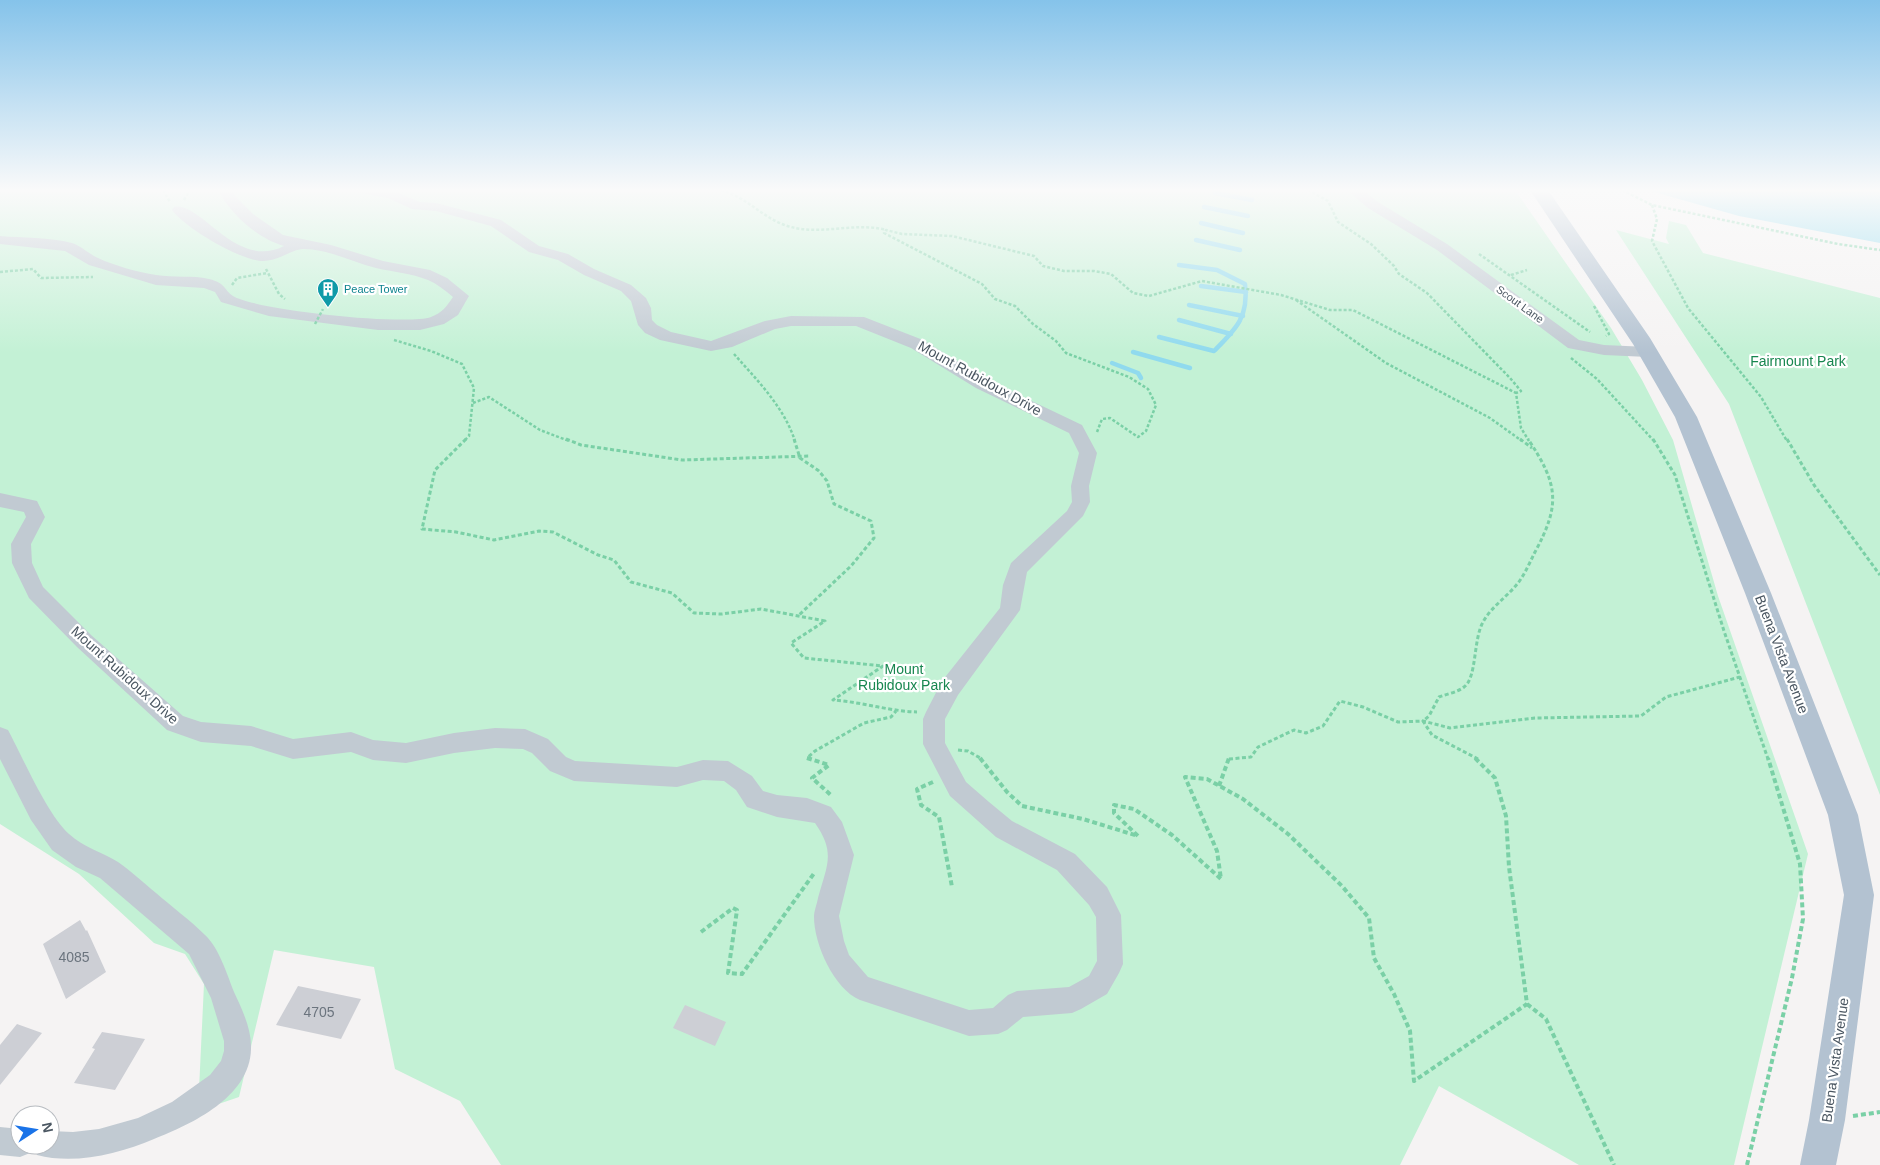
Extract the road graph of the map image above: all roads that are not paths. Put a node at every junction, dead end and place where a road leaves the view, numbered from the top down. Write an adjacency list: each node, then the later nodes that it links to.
1 (43, 244): 6 (street)
2 (230, 244): 6 (street)
3 (526, 244): 8 (street, Mount Rubidoux Drive)
4 (1438, 244): 7 (street, Scout Lane)
5 (1576, 244): 7 (main road, Buena Vista Avenue)
6 (297, 245)
7 (1648, 352): 11 (main road, Buena Vista Avenue)
8 (0, 500)
9 (0, 738): 10 (street)
10 (60, 1146)
11 (1818, 1165)

